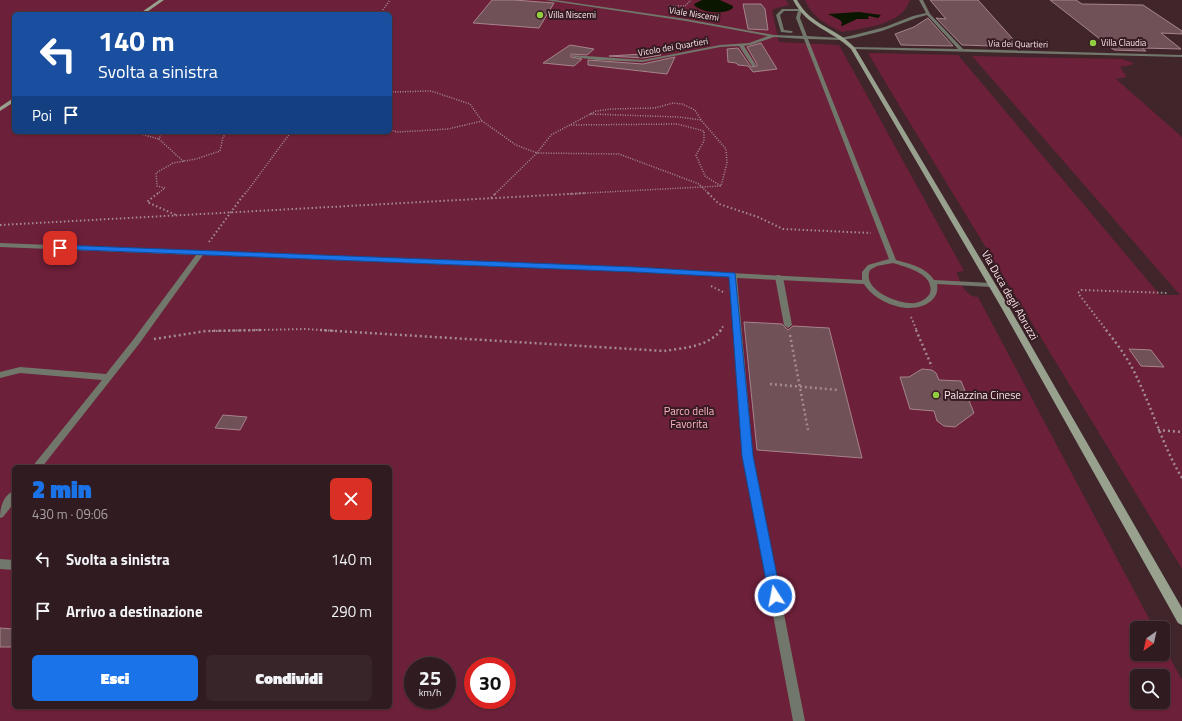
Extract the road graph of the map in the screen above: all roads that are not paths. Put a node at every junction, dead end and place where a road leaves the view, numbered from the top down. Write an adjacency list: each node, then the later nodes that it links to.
1 (162, 0): 6 (street)
2 (547, 0): 11 (street, Viale Niscemi)
3 (921, 0): 7 (street)
4 (795, 1): 5 (street, Via Duca degli Abruzzi)
5 (800, 10): 8 (street); 9 (street, Via Duca degli Abruzzi); 10 (street)
6 (144, 12)
7 (928, 14): 12 (street); 15 (street)
8 (782, 32): 10 (street); 11 (street)
9 (832, 33): 10 (street); 12 (street, Via Duca degli Abruzzi)
10 (805, 35): 11 (street); 12 (street); 23 (street)
11 (774, 36): 13 (street, Vicolo dei Quartieri)
12 (841, 39): 14 (street, Via Duca degli Abruzzi)
13 (741, 45): 16 (street, Vicolo dei Quartieri); 18 (street)
14 (853, 48): 15 (street, Via dei Quartieri); 28 (street, Via Duca degli Abruzzi)
15 (962, 51): 17 (street, Via dei Quartieri)
16 (574, 56)
17 (1182, 56)
18 (754, 65)
19 (12, 101): 20 (street)
20 (0, 109)
21 (0, 245): 22 (street)
22 (201, 254): 24 (street); 31 (street)
23 (893, 261): 26 (street); 27 (street)
24 (733, 275): 25 (street); 38 (street)
25 (779, 277): 26 (street); 29 (street)
26 (865, 282): 27 (street)
27 (933, 282): 28 (street)
28 (991, 285): 37 (street, Via Duca degli Abruzzi)
29 (788, 325)
30 (0, 375): 31 (street)
31 (108, 376): 32 (street)
32 (38, 465)
33 (12, 498): 34 (street)
34 (0, 514)
35 (0, 564): 36 (street)
36 (12, 565)
37 (1182, 619)
38 (799, 721)

